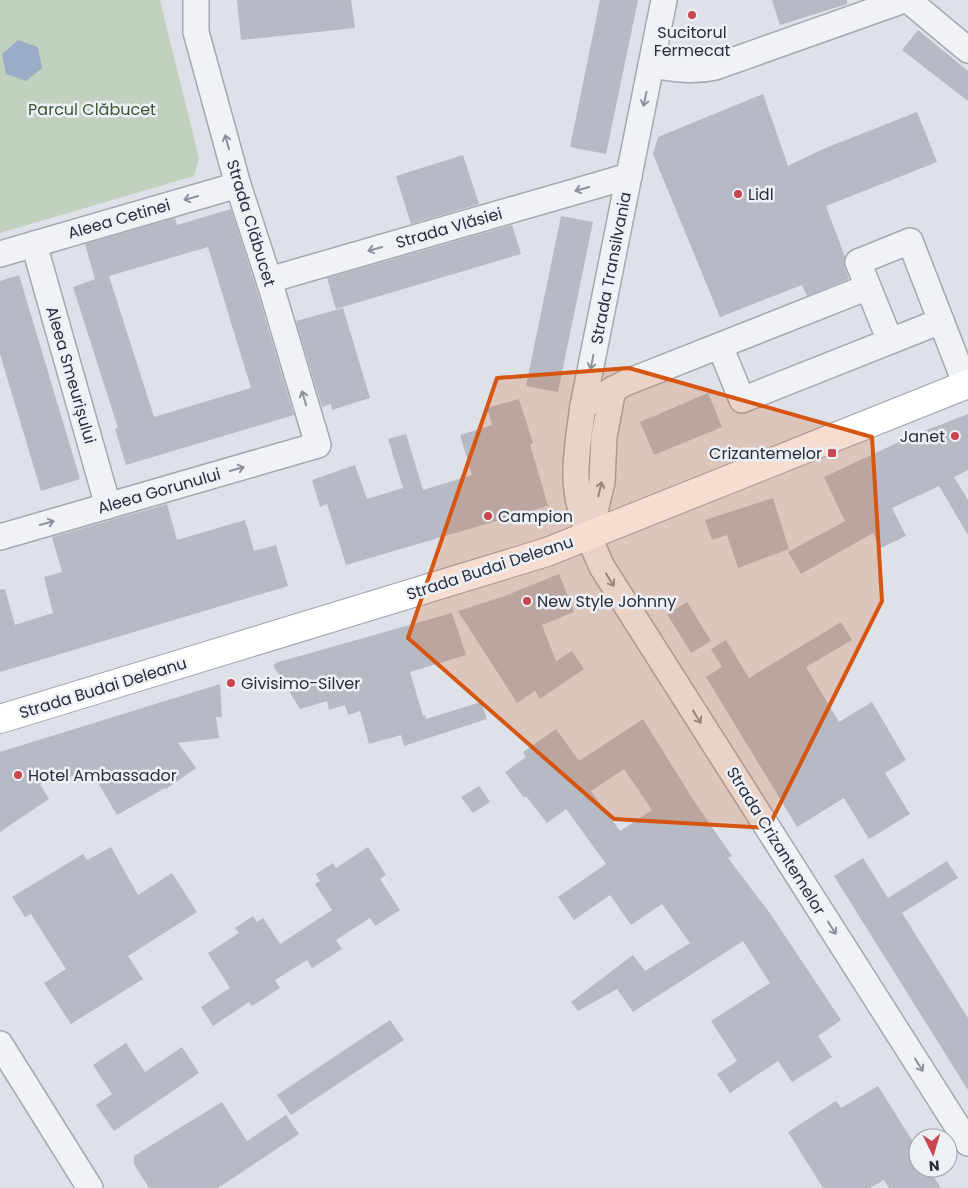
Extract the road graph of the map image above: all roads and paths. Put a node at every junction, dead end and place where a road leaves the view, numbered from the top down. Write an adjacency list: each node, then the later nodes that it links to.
1 (196, 0): 8 (street, Strada Clăbucet, one-way to 1)
2 (664, 0): 6 (street, Strada Transilvania)
3 (904, 0): 6 (street)
4 (908, 0): 5 (street)
5 (968, 50)
6 (652, 65): 7 (street, Strada Transilvania, one-way to 7)
7 (629, 176): 11 (street, Strada Vlăsiei, one-way to 11); 18 (street, Strada Transilvania, one-way to 18)
8 (238, 185): 9 (street, Aleea Cetinei, one-way to 9); 11 (street, Strada Clăbucet)
9 (34, 244): 10 (street, Aleea Cetinei); 20 (street, Aleea Smeurișului)
10 (0, 254)
11 (269, 280): 19 (street, Strada Clăbucet, one-way to 11)
12 (868, 287): 13 (street); 14 (street); 15 (street)
13 (941, 321): 14 (street); 16 (street)
14 (890, 342): 15 (street)
15 (720, 346): 17 (street)
16 (967, 385): 22 (main road, Strada Budai Deleanu)
17 (614, 389): 18 (street); 22 (street, one-way to 17)
18 (583, 406): 22 (street, Strada Transilvania)
19 (318, 445): 20 (street, Aleea Gorunului, one-way to 19)
20 (108, 506): 21 (street, Aleea Gorunului, one-way to 20)
21 (0, 536)
22 (588, 536): 23 (main road, Strada Budai Deleanu); 25 (street, Strada Crizantemelor, one-way to 25)
23 (0, 719)
24 (0, 1044): 26 (street)
25 (966, 1137)
26 (90, 1188)

